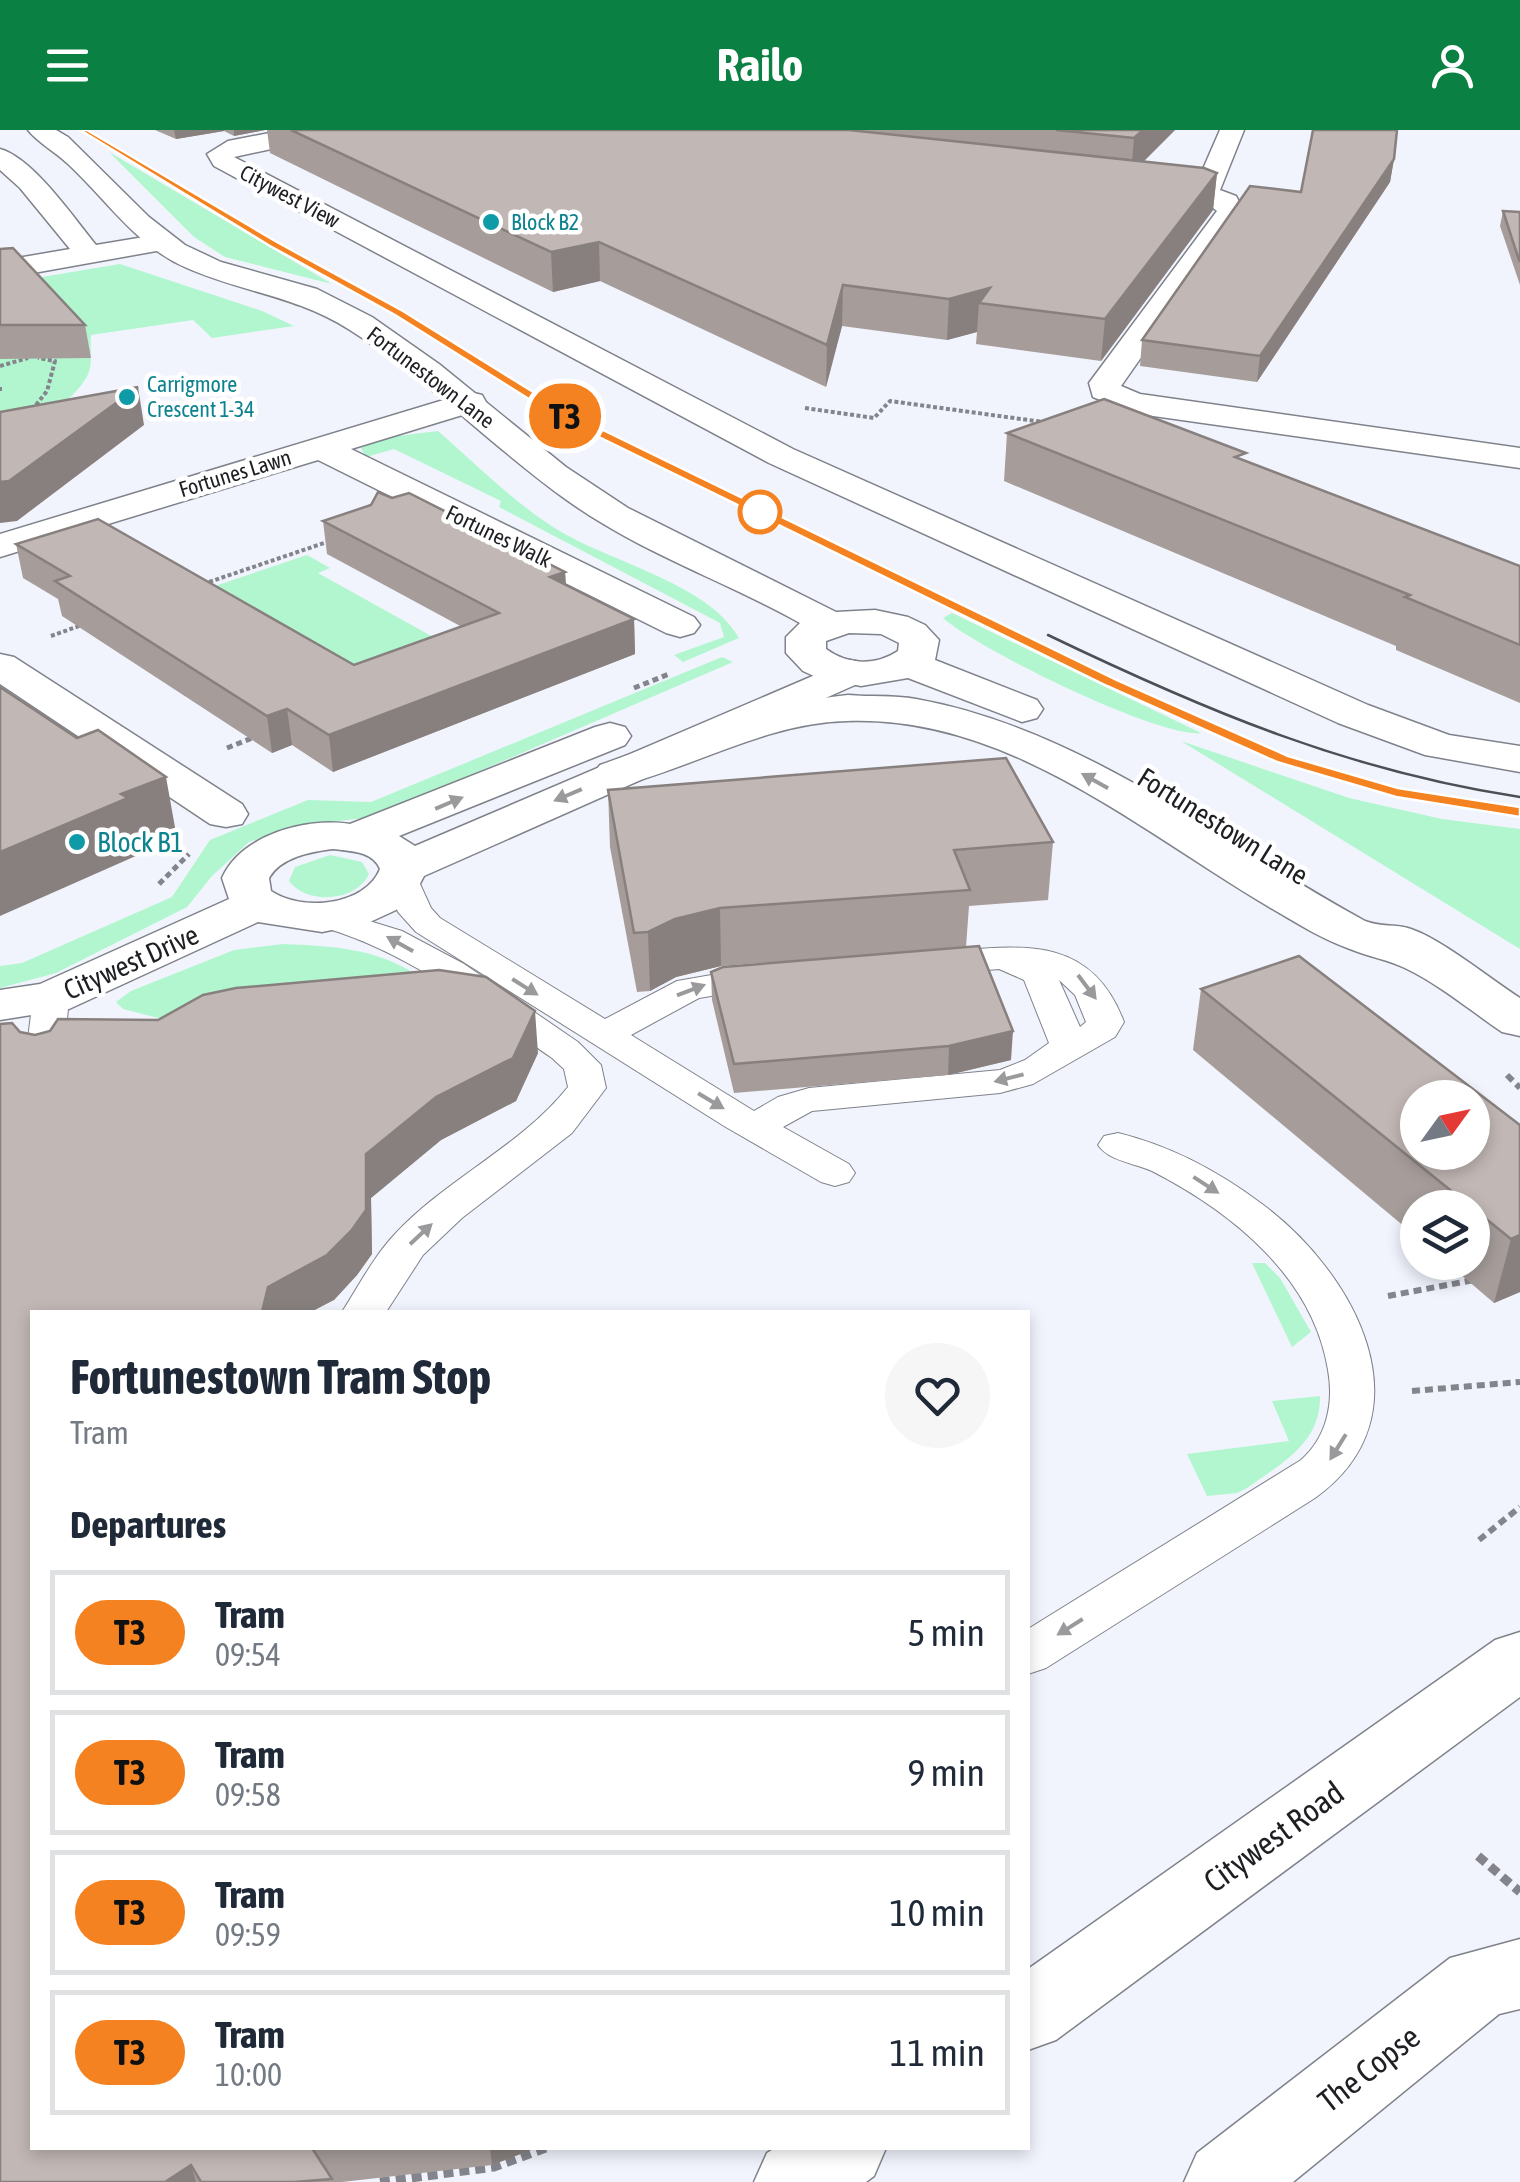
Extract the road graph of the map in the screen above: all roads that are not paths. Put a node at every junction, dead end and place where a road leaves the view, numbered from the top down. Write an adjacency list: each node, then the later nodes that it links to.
1 (40, 130): 7 (street, Fortunestown Lane)
2 (327, 130): 11 (street, Citywest View)
3 (1232, 130): 6 (street)
4 (0, 157): 8 (street)
5 (1108, 184): 6 (street)
6 (1206, 194): 14 (street)
7 (162, 242): 8 (street); 12 (street, Fortunestown Lane)
8 (89, 254): 9 (street)
9 (0, 270)
10 (512, 275): 11 (street)
11 (460, 286): 21 (street)
12 (470, 402): 13 (street, Fortunes Lawn); 17 (street, Fortunestown Lane)
13 (319, 447): 15 (street, Fortunes Lawn); 16 (street, Fortunes Walk)
14 (1520, 458)
15 (0, 546)
16 (680, 625)
17 (818, 639): 18 (street, Fortunestown Lane); 20 (street, Fortunestown Lane); 24 (street, one-way to 17)
18 (909, 664): 20 (street, Fortunestown Lane); 28 (street, Fortunestown Lane)
19 (0, 666): 23 (street)
20 (850, 672): 22 (street)
21 (1520, 760)
22 (615, 774): 25 (street, one-way to 25); 28 (street, one-way to 22)
23 (226, 814)
24 (358, 837): 25 (street); 26 (street)
25 (404, 874): 27 (street); 34 (lane, one-way to 34)
26 (258, 904): 27 (street); 31 (street, Citywest Drive)
27 (327, 918): 39 (lane, one-way to 27)
28 (1427, 960): 33 (street, Fortunestown Lane)
29 (891, 967): 36 (lane, one-way to 36)
30 (796, 974): 34 (lane, one-way to 30)
31 (51, 998): 32 (street, Citywest Drive); 35 (lane)
32 (0, 1005)
33 (1520, 1021)
34 (608, 1037): 36 (lane, one-way to 36)
35 (44, 1063)
36 (754, 1127): 38 (lane)
37 (1118, 1146): 40 (lane, one-way to 40)
38 (835, 1173)
39 (365, 1310)
40 (1030, 1653)
41 (1520, 1659): 43 (street, Citywest Road)
42 (1520, 1974): 46 (street, The Copse)
43 (1030, 2013)
44 (841, 2150): 45 (street)
45 (797, 2182)
46 (1226, 2182)

